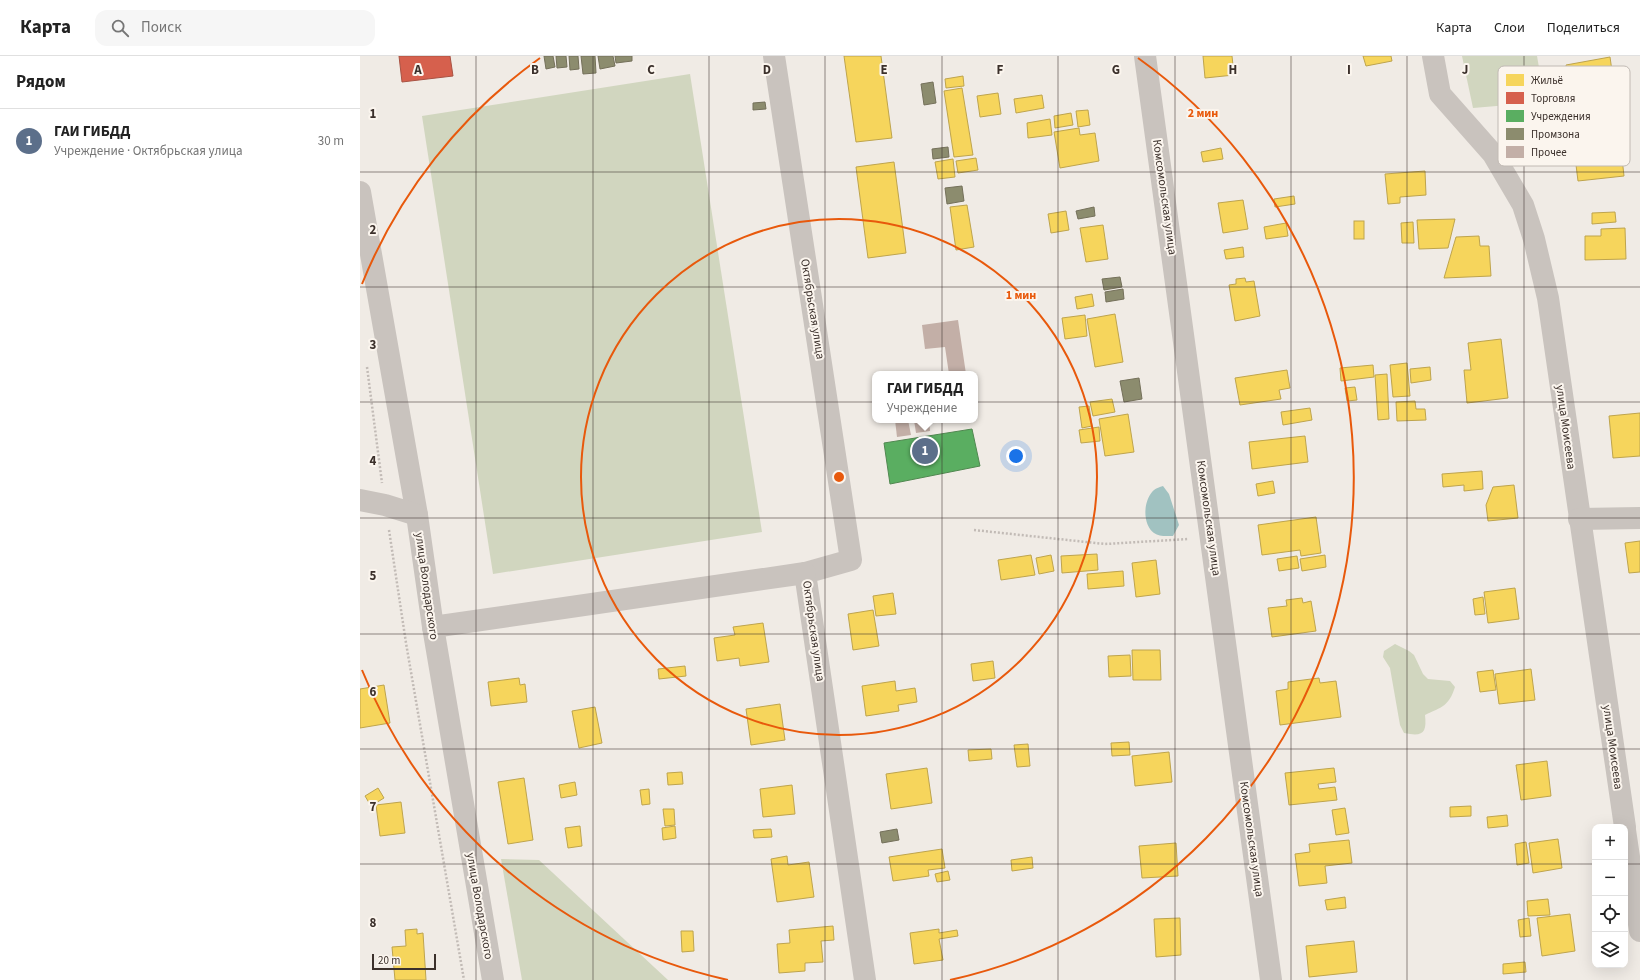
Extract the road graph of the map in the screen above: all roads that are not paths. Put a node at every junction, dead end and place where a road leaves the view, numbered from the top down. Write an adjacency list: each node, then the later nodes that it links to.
1 (774, 56): 11 (street, Октябрьская улица)
2 (1145, 56): 18 (street, Комсомольская улица)
3 (1433, 56): 4 (street, улица Моисеева)
4 (1498, 162)
5 (1500, 166): 10 (street, улица Моисеева)
6 (360, 192): 8 (street, улица Володарского)
7 (360, 500): 8 (street)
8 (417, 515): 12 (street, улица Володарского)
9 (1640, 518): 10 (street)
10 (1579, 519): 13 (street, улица Моисеева)
11 (805, 573): 12 (street); 17 (street, Октябрьская улица)
12 (433, 627): 16 (street, улица Володарского)
13 (1624, 824)
14 (1628, 849): 15 (street, улица Моисеева)
15 (1640, 931)
16 (493, 980)
17 (865, 980)
18 (1271, 980)

